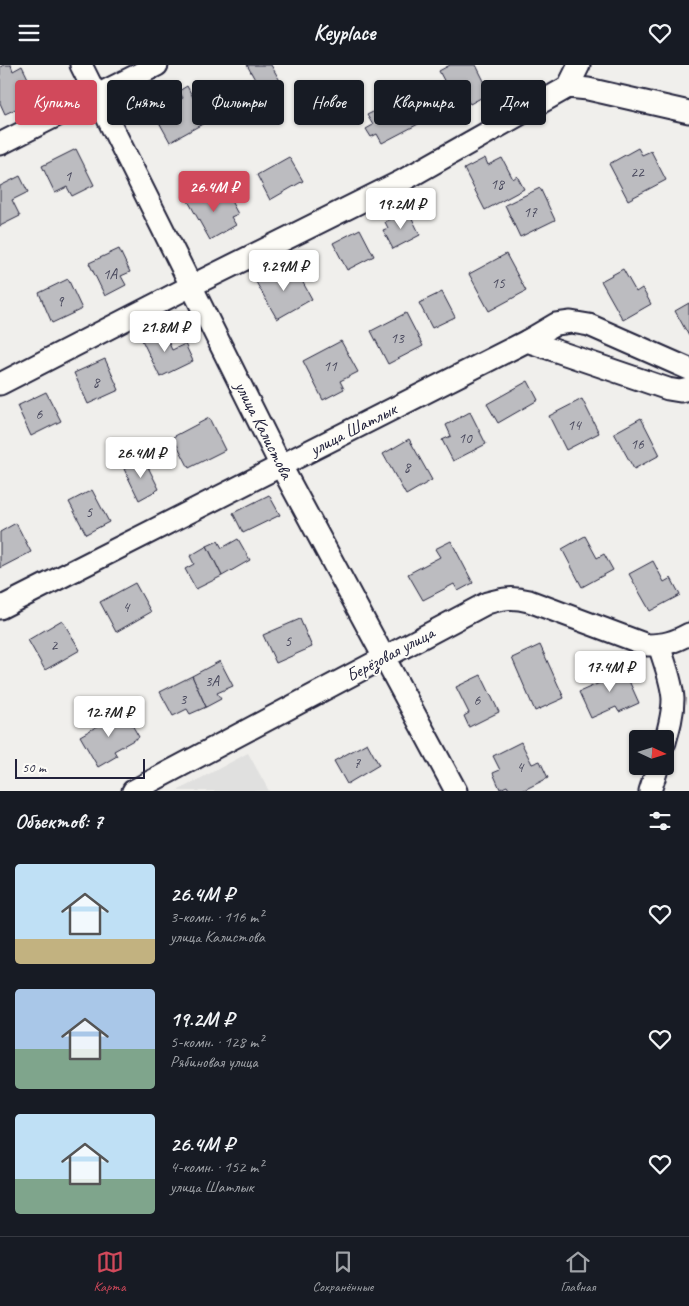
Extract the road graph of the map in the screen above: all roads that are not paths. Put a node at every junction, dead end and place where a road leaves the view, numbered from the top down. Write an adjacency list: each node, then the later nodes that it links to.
1 (81, 65): 4 (street, улица Калистова)
2 (157, 65): 6 (street)
3 (579, 65): 5 (street)
4 (88, 80)
5 (568, 87): 8 (street); 11 (street)
6 (97, 95)
7 (97, 98): 11 (street, улица Калистова)
8 (689, 112)
9 (38, 125): 10 (street)
10 (0, 144)
11 (192, 286): 14 (street); 16 (street, улица Калистова)
12 (527, 341): 13 (street, улица Шатлык); 15 (street); 16 (street, улица Шатлык)
13 (689, 369)
14 (0, 383)
15 (689, 389)
16 (281, 466): 17 (street, улица Шатлык); 20 (street, улица Калистова)
17 (0, 608)
18 (689, 634): 19 (street, Берёзовая улица)
19 (659, 645): 20 (street, Берёзовая улица); 21 (street)
20 (384, 657): 23 (street, Берёзовая улица); 24 (street, улица Калистова)
21 (668, 730)
22 (655, 775): 25 (street)
23 (146, 788)
24 (456, 791)
25 (650, 791)

